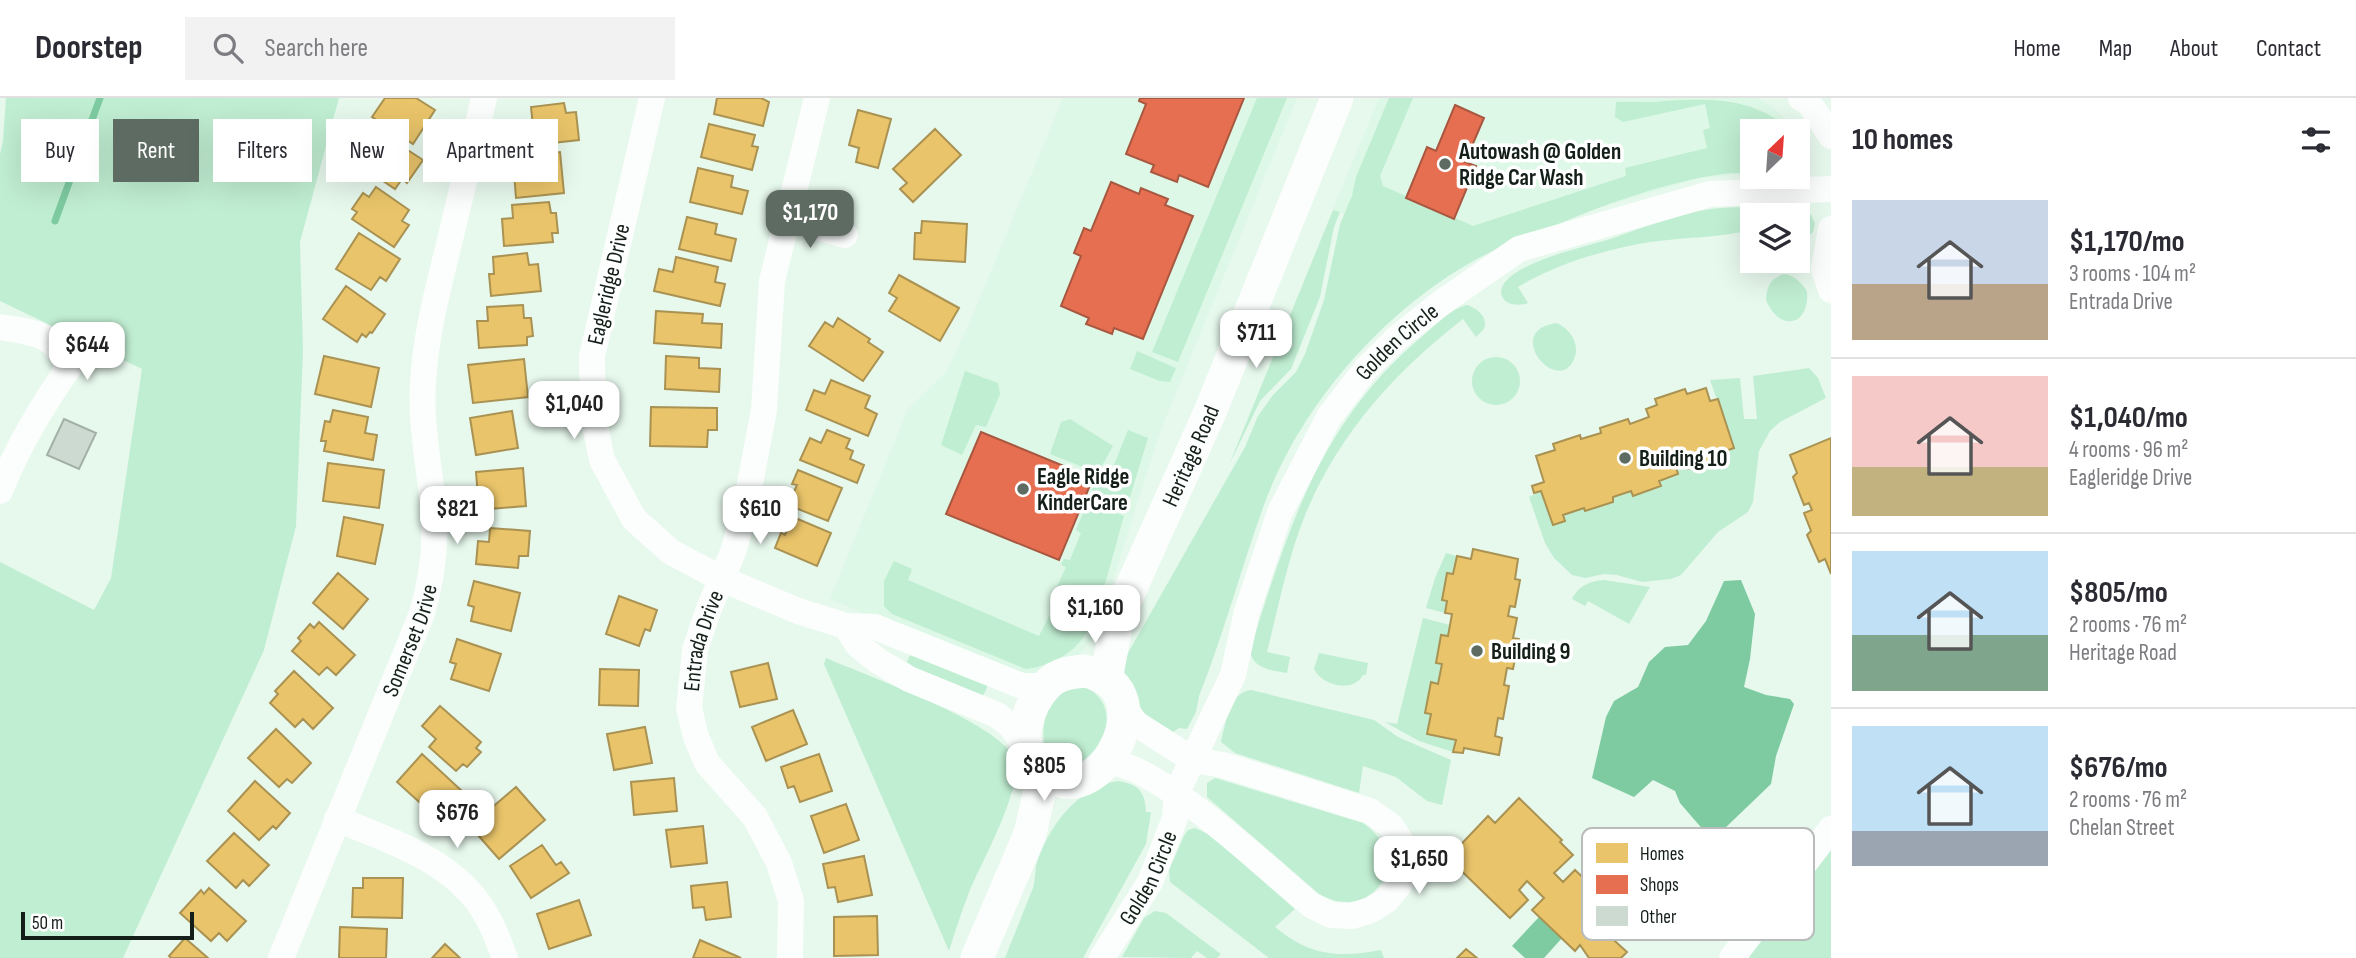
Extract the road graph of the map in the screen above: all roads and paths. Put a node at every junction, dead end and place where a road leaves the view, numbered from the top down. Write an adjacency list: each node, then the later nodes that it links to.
1 (484, 98): 24 (street, Somerset Drive)
2 (652, 98): 14 (street, Eagleridge Drive)
3 (817, 98): 8 (street, Entrada Drive)
4 (1337, 98): 15 (main road, Heritage Road)
5 (1801, 98): 6 (street)
6 (1831, 136)
7 (1830, 196): 20 (street, Golden Circle)
8 (789, 219): 10 (street); 14 (street, Entrada Drive)
9 (1831, 229): 11 (street)
10 (845, 235)
11 (1831, 290)
12 (0, 327): 13 (street)
13 (0, 491)
14 (722, 579): 16 (street, Eagleridge Drive); 31 (street, Entrada Drive)
15 (1118, 617): 17 (main road, Heritage Road); 18 (main road, Heritage Road)
16 (846, 626): 17 (street, Eagleridge Drive); 19 (street)
17 (1058, 679): 18 (main road); 19 (main road)
18 (1114, 692): 20 (street, Golden Circle); 21 (main road)
19 (1033, 758): 22 (main road); 26 (main road)
20 (1193, 760): 23 (street, Golden Circle); 23 (street, Golden Circle)
21 (1108, 762): 22 (main road); 23 (street, Golden Circle)
22 (1070, 782): 26 (main road)
23 (1177, 792): 33 (street, Golden Circle)
24 (337, 819): 29 (street, Somerset Drive); 30 (street)
25 (1831, 829): 27 (street)
26 (1030, 834): 32 (main road)
27 (1814, 851)
28 (1746, 940): 34 (street)
29 (281, 958)
30 (505, 958)
31 (790, 958)
32 (977, 958)
33 (1102, 958)
34 (1732, 958)

